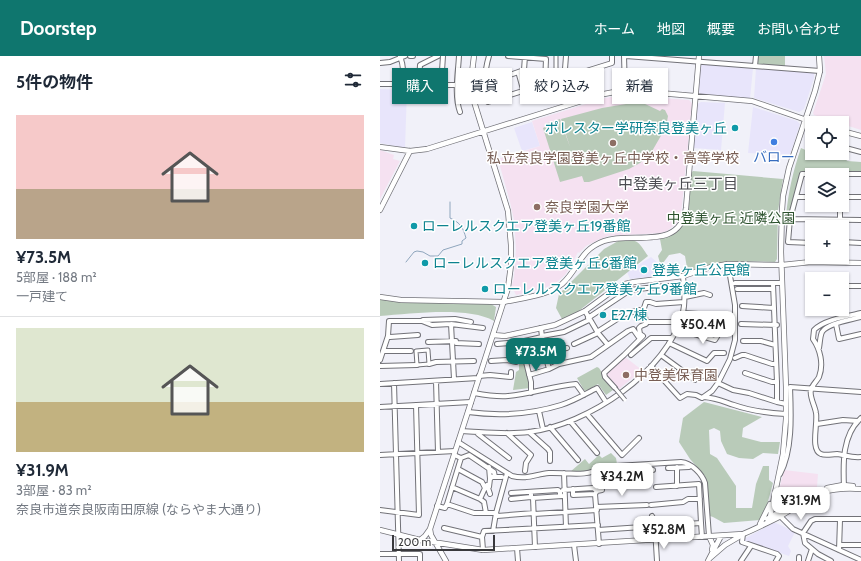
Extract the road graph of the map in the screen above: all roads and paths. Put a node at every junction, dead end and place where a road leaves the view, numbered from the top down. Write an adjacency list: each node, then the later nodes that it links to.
1 (438, 56): 31 (street)
2 (443, 56): 18 (street)
3 (459, 56): 19 (street)
4 (474, 56): 39 (street)
5 (489, 56): 20 (street)
6 (508, 56): 14 (street)
7 (556, 56): 22 (street)
8 (566, 56): 23 (street)
9 (612, 56): 24 (street)
10 (625, 56): 15 (street); 25 (street)
11 (756, 56): 17 (street)
12 (819, 56): 26 (street)
13 (402, 57): 16 (street); 30 (street)
14 (524, 57): 21 (street); 27 (street)
15 (699, 59): 17 (street); 34 (street)
16 (380, 63)
17 (755, 66): 26 (street)
18 (442, 68)
19 (458, 68)
20 (487, 68)
21 (546, 68)
22 (556, 68)
23 (565, 68)
24 (596, 68)
25 (625, 68)
26 (820, 71): 37 (street)
27 (518, 73): 28 (street); 29 (street)
28 (512, 75)
29 (520, 80)
30 (380, 84)
31 (456, 85)
32 (612, 92): 39 (street)
33 (668, 94): 34 (street)
34 (696, 96): 38 (street); 77 (street)
35 (457, 104): 36 (street)
36 (460, 112)
37 (806, 116)
38 (805, 120): 64 (street)
39 (484, 132): 44 (street); 77 (street)
40 (849, 133): 41 (street)
41 (861, 136)
42 (380, 147): 44 (street)
43 (849, 149): 45 (street)
44 (410, 151): 51 (street)
45 (861, 152)
46 (861, 174): 47 (street)
47 (796, 197): 48 (street); 53 (street)
48 (805, 197)
49 (849, 197): 50 (street)
50 (861, 197)
51 (380, 210)
52 (840, 212): 54 (street)
53 (790, 219): 54 (street); 59 (street)
54 (840, 220)
55 (849, 220): 56 (street)
56 (861, 220)
57 (849, 242): 58 (street)
58 (861, 242)
59 (805, 243)
60 (805, 263): 64 (street)
61 (849, 263): 62 (street)
62 (861, 263)
63 (728, 264): 64 (street); 65 (street); 145 (street)
64 (782, 265): 67 (street)
65 (683, 276): 69 (street); 81 (street)
66 (735, 283): 68 (street)
67 (782, 283): 68 (street); 159 (street)
68 (773, 284): 73 (street)
69 (684, 286): 76 (street); 86 (street)
70 (849, 286): 71 (street)
71 (861, 286)
72 (736, 289): 73 (street)
73 (773, 289): 79 (street)
74 (710, 294): 76 (street)
75 (380, 297): 77 (street)
76 (685, 299): 82 (street); 89 (street)
77 (504, 302): 102 (street)
78 (742, 306): 79 (street)
79 (774, 308): 94 (street)
80 (639, 310): 99 (street)
81 (585, 311): 86 (street); 96 (street)
82 (682, 313): 84 (street); 90 (street)
83 (861, 313): 117 (street)
84 (729, 316)
85 (861, 318): 93 (street)
86 (589, 319): 99 (street); 104 (street)
87 (422, 321): 88 (street); 91 (street); 103 (street)
88 (471, 322)
89 (646, 322): 90 (street); 106 (street)
90 (679, 322): 97 (street)
91 (451, 324): 95 (street); 107 (street)
92 (741, 324): 94 (street)
93 (836, 324): 100 (street); 117 (street)
94 (776, 325): 115 (street)
95 (483, 328)
96 (541, 328): 102 (street); 104 (street)
97 (677, 329): 98 (street); 105 (street)
98 (728, 331)
99 (598, 332): 113 (street); 114 (street)
100 (861, 334)
101 (418, 335): 103 (street)
102 (493, 335): 140 (street)
103 (388, 336): 118 (street)
104 (542, 336): 112 (street); 120 (street)
105 (672, 338): 110 (street); 122 (street)
106 (640, 339): 114 (street); 147 (street)
107 (452, 341): 109 (street); 111 (street); 128 (street)
108 (743, 341): 115 (street)
109 (428, 342)
110 (669, 343): 121 (street); 123 (street)
111 (479, 344)
112 (496, 344)
113 (574, 344)
114 (608, 345): 135 (street)
115 (776, 345): 131 (street)
116 (566, 348): 120 (street)
117 (819, 348): 148 (street)
118 (383, 351): 119 (street); 126 (street)
119 (411, 351)
120 (545, 352): 124 (street); 135 (street)
121 (724, 353)
122 (631, 355)
123 (661, 355): 134 (street); 139 (street)
124 (525, 358): 127 (street); 138 (street)
125 (735, 358): 131 (street)
126 (380, 360)
127 (491, 360)
128 (453, 361): 129 (street); 130 (street); 141 (street)
129 (474, 361)
130 (429, 364): 132 (street); 132 (street)
131 (776, 364): 143 (street)
132 (417, 365): 133 (street)
133 (380, 366)
134 (651, 366): 153 (street); 156 (street)
135 (549, 369): 138 (street)
136 (512, 372): 140 (street)
137 (745, 373): 143 (street)
138 (529, 375): 151 (street)
139 (708, 376)
140 (479, 377): 141 (street); 150 (street)
141 (454, 380): 142 (street)
142 (436, 381): 144 (street); 158 (street)
143 (777, 382): 157 (street)
144 (394, 383): 146 (street); 161 (street)
145 (718, 383): 153 (street); 157 (street)
146 (380, 384)
147 (615, 388): 154 (street, bridge)
148 (811, 388): 149 (street); 169 (street); 201 (street)
149 (861, 392)
150 (474, 393): 151 (street); 155 (street)
151 (531, 393): 152 (street)
152 (584, 395): 156 (street); 163 (street)
153 (704, 397): 166 (street)
154 (625, 400)
155 (471, 402): 158 (street); 164 (street)
156 (606, 402): 165 (street)
157 (777, 402): 159 (street)
158 (437, 404): 160 (street); 178 (street)
159 (786, 404): 166 (street)
160 (416, 405): 161 (street); 179 (street)
161 (395, 406): 162 (street); 182 (street)
162 (380, 407)
163 (539, 411): 164 (street); 171 (street)
164 (468, 412): 172 (street)
165 (587, 414): 168 (street); 176 (street)
166 (786, 414): 201 (street)
167 (859, 420): 169 (street); 184 (street)
168 (570, 421): 170 (street); 181 (street)
169 (817, 424): 184 (street)
170 (550, 427): 171 (street); 188 (street)
171 (543, 429): 174 (street)
172 (462, 432): 173 (street); 177 (street)
173 (478, 432): 175 (street); 187 (street)
174 (529, 432): 175 (street); 189 (street)
175 (507, 433): 196 (street)
176 (639, 438)
177 (458, 442): 180 (street); 197 (street)
178 (438, 452): 179 (street); 180 (street)
179 (417, 453): 182 (street); 228 (street)
180 (454, 453): 186 (street); 224 (street)
181 (597, 453)
182 (396, 454): 183 (street); 228 (street)
183 (380, 455)
184 (844, 455): 185 (street); 205 (street)
185 (861, 457)
186 (461, 458): 192 (street); 194 (street)
187 (509, 458)
188 (578, 460)
189 (550, 461)
190 (677, 467): 191 (street); 193 (street); 204 (street)
191 (689, 467)
192 (489, 468): 199 (street); 202 (street)
193 (668, 468)
194 (458, 469): 203 (street); 206 (street)
195 (653, 470): 213 (street)
196 (525, 471)
197 (507, 473): 198 (street); 231 (street)
198 (564, 473): 209 (street); 251 (street)
199 (495, 477): 200 (street); 202 (street)
200 (502, 477)
201 (778, 478): 214 (street)
202 (490, 479): 211 (street)
203 (482, 482): 211 (street); 215 (street)
204 (678, 486): 207 (street); 221 (street)
205 (844, 486): 208 (street); 225 (street); 233 (street)
206 (452, 487): 219 (street); 223 (street)
207 (656, 487)
208 (861, 488)
209 (563, 489): 210 (street); 213 (street); 217 (street)
210 (558, 490): 212 (street); 217 (street)
211 (490, 491): 215 (street)
212 (531, 492): 216 (street); 218 (street)
213 (596, 492): 226 (street)
214 (775, 492): 222 (street); 236 (street); 239 (street)
215 (483, 493): 219 (street)
216 (511, 493)
217 (562, 496): 218 (street); 230 (street)
218 (532, 498): 220 (street); 232 (street)
219 (480, 499): 229 (street)
220 (511, 499)
221 (700, 499): 226 (street); 238 (street)
222 (777, 500): 225 (street); 233 (street)
223 (447, 504): 224 (street); 229 (street)
224 (437, 506): 244 (street)
225 (787, 507): 233 (street)
226 (597, 509): 230 (street); 242 (street)
227 (380, 510): 228 (street)
228 (398, 512): 249 (street)
229 (486, 512): 231 (street)
230 (566, 512): 232 (street); 241 (street)
231 (496, 513): 232 (street); 247 (street)
232 (534, 514): 243 (street)
233 (780, 514): 236 (street); 248 (street)
234 (652, 516): 240 (street)
235 (861, 519): 237 (street)
236 (769, 520): 239 (street); 250 (street)
237 (840, 520): 248 (street); 266 (street)
238 (701, 523): 240 (street); 255 (street)
239 (760, 524): 250 (street)
240 (654, 526): 242 (street); 257 (street)
241 (566, 527): 242 (street); 243 (street)
242 (598, 527): 260 (street)
243 (534, 528): 247 (street); 264 (street)
244 (430, 529): 256 (street); 259 (street)
245 (380, 530): 249 (street)
246 (446, 530): 254 (street)
247 (493, 531): 254 (street)
248 (803, 533): 266 (street); 267 (street)
249 (398, 534): 256 (street); 271 (street)
250 (743, 534): 253 (street); 263 (street); 269 (street)
251 (709, 536): 252 (street); 255 (street); 272 (street)
252 (715, 536): 253 (street); 258 (street)
253 (721, 536): 258 (street)
254 (482, 537): 268 (street)
255 (702, 537): 257 (street)
256 (420, 540): 259 (street)
257 (656, 540): 260 (street); 279 (street)
258 (718, 542): 269 (street); 272 (street)
259 (436, 543): 268 (street); 276 (street)
260 (599, 544): 261 (street)
261 (574, 545): 264 (street); 278 (street)
262 (861, 545): 266 (street)
263 (751, 546): 280 (street); 281 (street)
264 (536, 547): 265 (street)
265 (517, 548): 268 (street); 277 (street)
266 (840, 548): 273 (street)
267 (812, 549): 282 (street); 283 (street)
268 (483, 550)
269 (717, 552): 272 (street)
270 (380, 554): 271 (street)
271 (399, 554): 274 (street); 275 (street)
272 (709, 559)
273 (861, 560)
274 (399, 561)
275 (420, 561)
276 (446, 561)
277 (518, 561)
278 (576, 561)
279 (657, 561)
280 (741, 561)
281 (776, 561)
282 (808, 561)
283 (831, 561)

